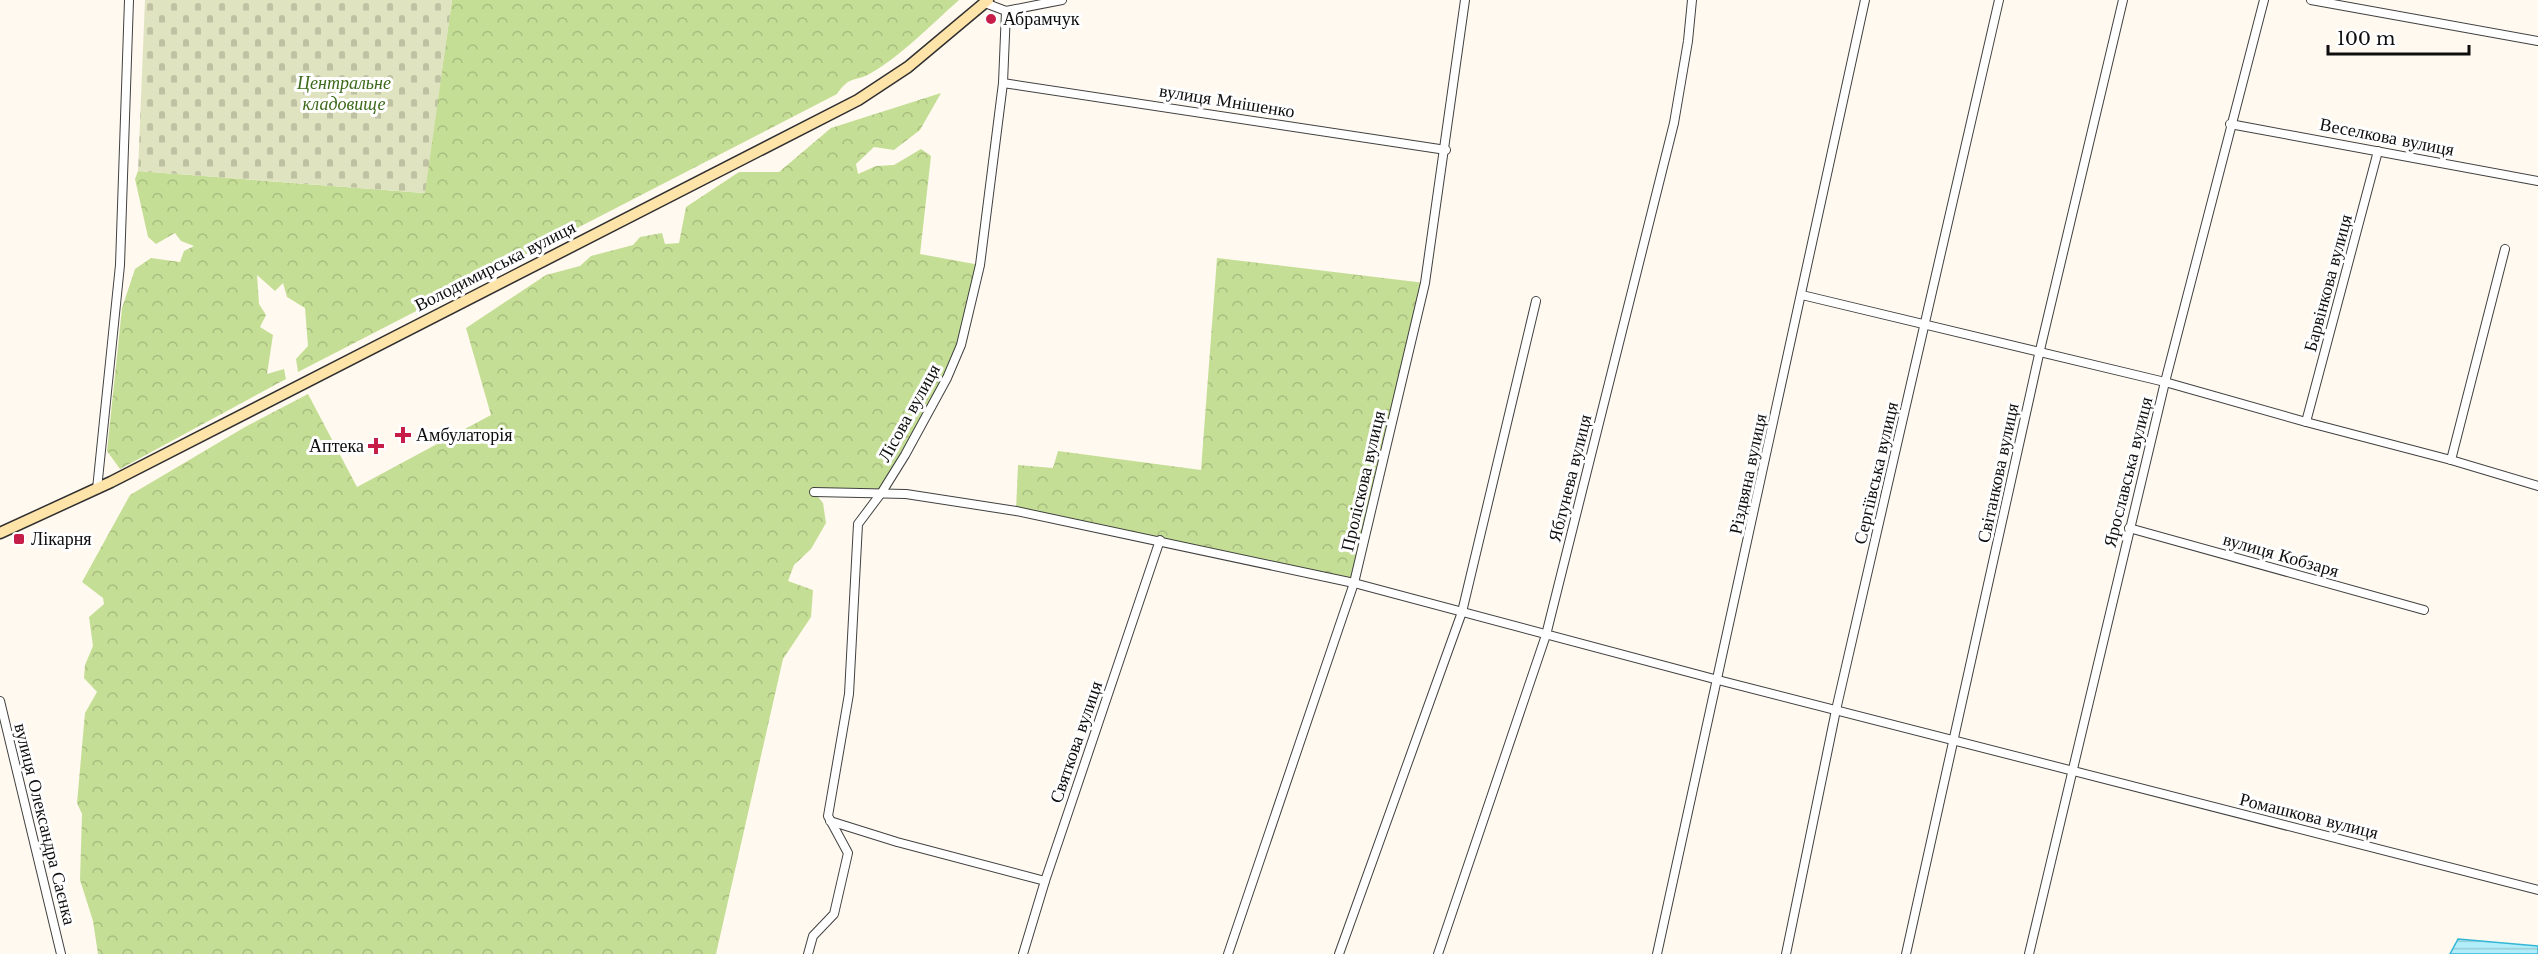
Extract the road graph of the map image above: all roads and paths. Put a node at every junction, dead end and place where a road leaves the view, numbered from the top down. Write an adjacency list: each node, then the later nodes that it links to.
1 (129, 0): 27 (street)
2 (1062, 0): 11 (street)
3 (1465, 0): 15 (street, Проліскова вулиця)
4 (1692, 0): 36 (street, Яблунева вулиця)
5 (1865, 0): 19 (street, Різдвяна вулиця)
6 (1999, 0): 21 (street, Сергіївська вулиця)
7 (2123, 0): 22 (street, Світанкова вулиця)
8 (2264, 0): 14 (street, Ярославська вулиця)
9 (2311, 0): 12 (street)
10 (987, 2): 11 (street); 27 (main road, Володимирська вулиця)
11 (1006, 11): 13 (street, Лісова вулиця)
12 (2538, 41)
13 (1003, 83): 15 (street, вулиця Мнішенко); 29 (street, Лісова вулиця)
14 (2230, 124): 16 (street, Веселкова вулиця); 23 (street, Ярославська вулиця)
15 (1446, 150): 33 (street, Проліскова вулиця)
16 (2378, 151): 17 (street, Веселкова вулиця); 24 (street, Барвінкова вулиця)
17 (2538, 181)
18 (2505, 249): 25 (street)
19 (1802, 295): 21 (street); 37 (street, Різдвяна вулиця)
20 (1536, 301): 35 (street)
21 (1926, 324): 22 (street); 39 (street, Сергіївська вулиця)
22 (2040, 350): 23 (street); 40 (street, Світанкова вулиця)
23 (2165, 382): 24 (street); 30 (street, Ярославська вулиця)
24 (2306, 422): 25 (street)
25 (2451, 460): 26 (street)
26 (2538, 486)
27 (97, 489): 31 (main road, Володимирська вулиця)
28 (814, 492): 29 (street, Ромашкова вулиця)
29 (882, 492): 32 (street, Ромашкова вулиця); 42 (street, Лісова вулиця)
30 (2129, 528): 34 (street, вулиця Кобзаря); 41 (street, Ярославська вулиця)
31 (0, 533)
32 (1160, 540): 33 (street, Ромашкова вулиця); 43 (street, Святкова вулиця)
33 (1354, 583): 35 (street, Ромашкова вулиця); 48 (street, Проліскова вулиця)
34 (2424, 610)
35 (1462, 612): 36 (street, Ромашкова вулиця); 49 (street)
36 (1546, 634): 37 (street, Ромашкова вулиця); 50 (street, Яблунева вулиця)
37 (1718, 680): 39 (street, Ромашкова вулиця); 51 (street, Різдвяна вулиця)
38 (0, 701): 45 (street, вулиця Олександра Саєнка)
39 (1836, 710): 40 (street, Ромашкова вулиця); 52 (street, Сергіївська вулиця)
40 (1955, 741): 41 (street, Ромашкова вулиця); 53 (street, Світанкова вулиця)
41 (2072, 770): 44 (street, Ромашкова вулиця); 54 (street, Ярославська вулиця)
42 (830, 821): 43 (street); 46 (street)
43 (1045, 882): 47 (street, Святкова вулиця)
44 (2538, 890)
45 (61, 954)
46 (808, 954)
47 (1023, 954)
48 (1228, 954)
49 (1339, 954)
50 (1438, 954)
51 (1657, 954)
52 (1786, 954)
53 (1906, 954)
54 (2029, 954)

